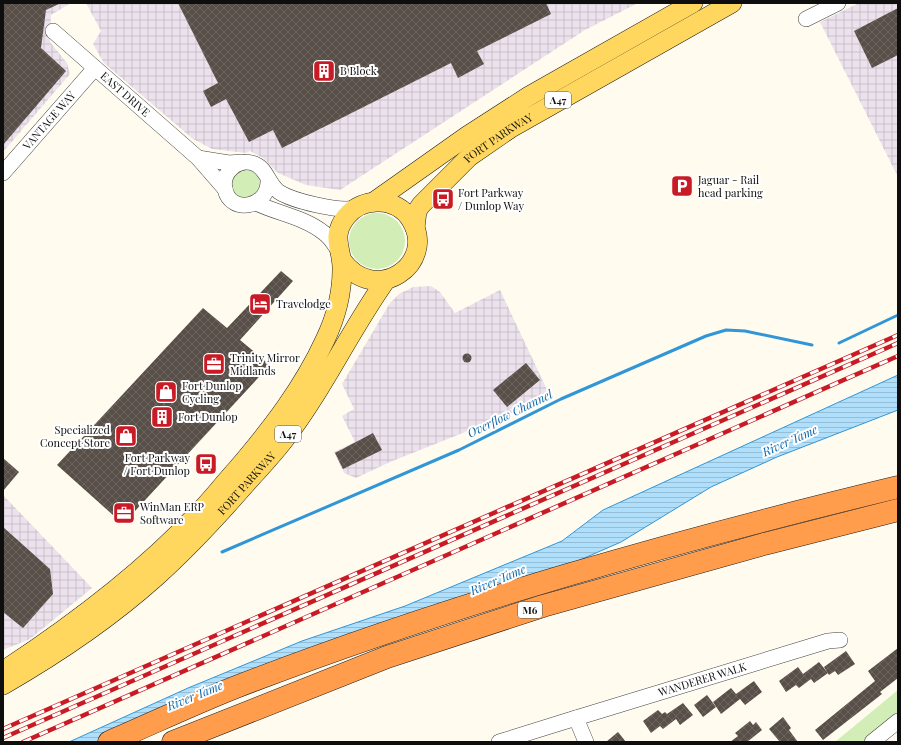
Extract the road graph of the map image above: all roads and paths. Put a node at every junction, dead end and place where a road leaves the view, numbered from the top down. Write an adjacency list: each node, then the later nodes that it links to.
1 (693, 3): 12 (main road, FORT PARKWAY / A47)
2 (732, 3): 15 (main road, FORT PARKWAY / A47)
3 (838, 3): 4 (street)
4 (806, 19)
5 (53, 31): 6 (street, EAST DRIVE)
6 (95, 68): 7 (street, EAST DRIVE); 9 (street, VANTAGE WAY)
7 (198, 158): 8 (street); 11 (street, EAST DRIVE)
8 (244, 162): 10 (street); 11 (street)
9 (3, 173)
10 (268, 179): 13 (street); 14 (street)
11 (225, 188): 13 (street)
12 (375, 201): 14 (main road, FORT PARKWAY / A47); 15 (main road)
13 (256, 203): 16 (street)
14 (356, 208): 16 (main road, FORT PARKWAY / A47)
15 (415, 228): 17 (main road, FORT PARKWAY / A47)
16 (340, 254): 17 (main road); 21 (main road, FORT PARKWAY / A47)
17 (386, 280): 22 (main road, FORT PARKWAY / A47)
18 (898, 487): 25 (highway, M6)
19 (898, 510): 26 (highway, M6)
20 (831, 636): 23 (street, WANDERER WALK)
21 (3, 671)
22 (3, 685)
23 (576, 718): 27 (street, WANDERER WALK); 28 (street)
24 (898, 721): 29 (street)
25 (109, 742)
26 (173, 742)
27 (499, 742)
28 (586, 742)
29 (872, 742)

